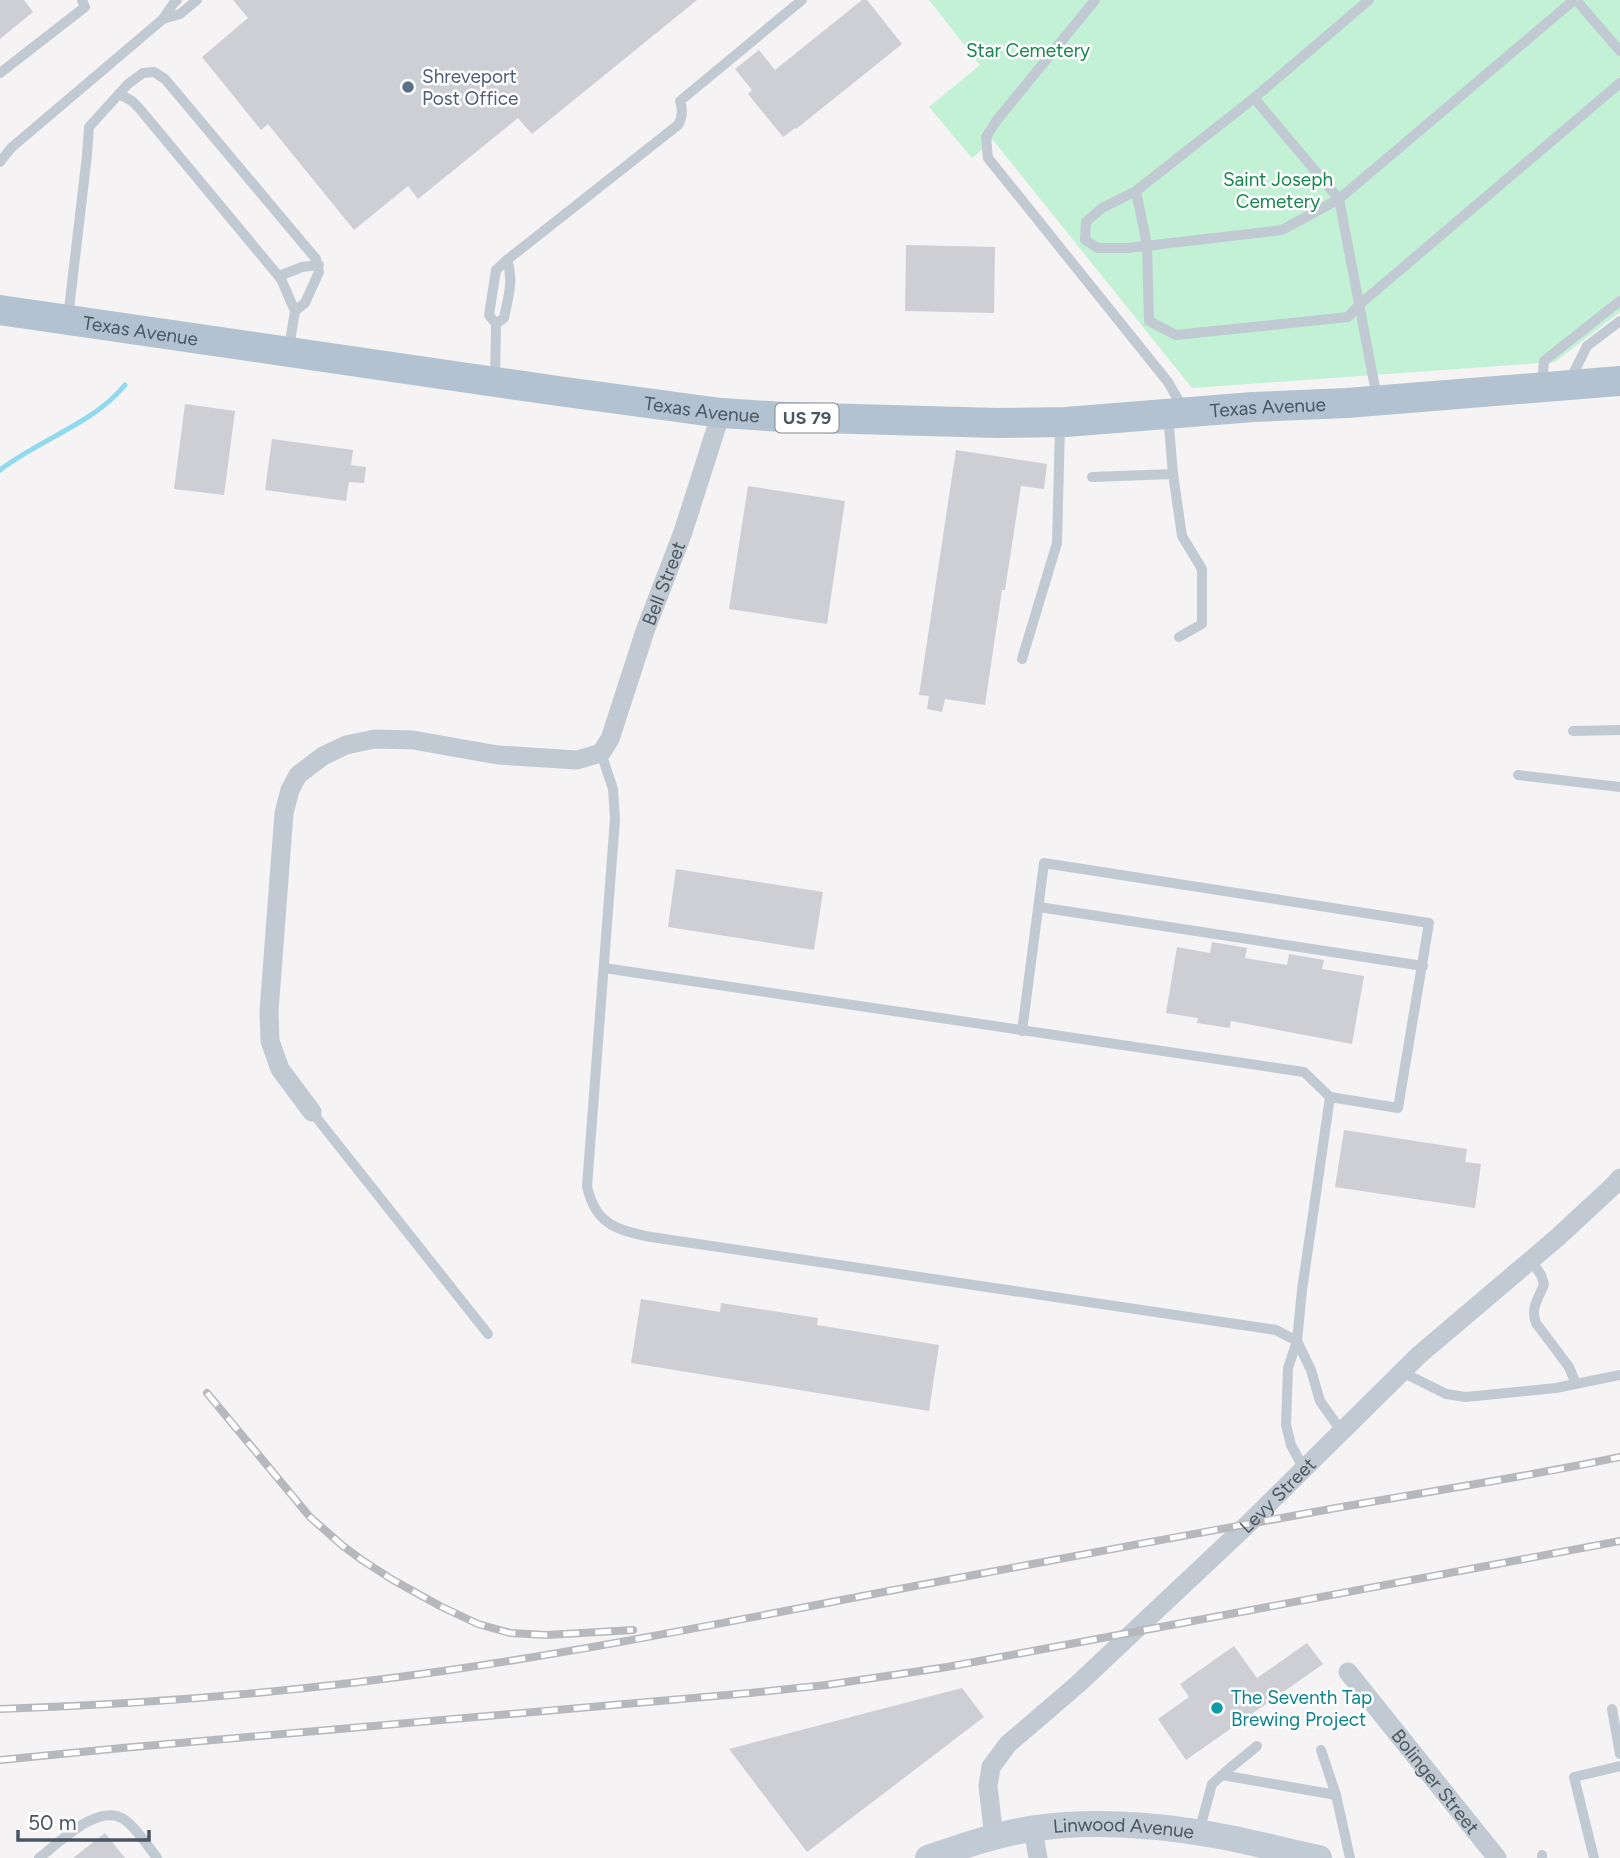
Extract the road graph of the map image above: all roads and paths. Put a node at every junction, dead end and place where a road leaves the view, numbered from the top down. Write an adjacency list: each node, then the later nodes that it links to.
1 (82, 0): 10 (lane)
2 (177, 0): 8 (lane)
3 (197, 0): 8 (lane)
4 (802, 0): 18 (lane)
5 (1095, 0): 34 (lane)
6 (1369, 0): 13 (lane)
7 (1575, 0): 9 (lane); 16 (lane)
8 (163, 19): 14 (lane)
9 (1620, 51)
10 (0, 73)
11 (1620, 83): 22 (lane)
12 (119, 94): 19 (lane); 20 (lane); 25 (lane)
13 (1254, 98): 15 (lane); 16 (lane)
14 (0, 162)
15 (1136, 191): 17 (lane); 17 (lane)
16 (1339, 199): 17 (lane); 22 (lane)
17 (1147, 245): 22 (lane)
18 (507, 260): 27 (lane); 27 (lane)
19 (319, 265): 20 (lane); 24 (lane)
20 (279, 276): 24 (lane)
21 (1620, 301): 31 (lane)
22 (1360, 304): 32 (lane)
23 (0, 310): 25 (main road, Texas Avenue / US 79)
24 (295, 311): 28 (lane)
25 (68, 320): 28 (main road, Texas Avenue / US 79)
26 (1620, 321): 31 (lane)
27 (496, 324): 29 (lane)
28 (288, 352): 29 (main road, Texas Avenue / US 79)
29 (495, 381): 33 (main road, Texas Avenue / US 79)
30 (1620, 381): 31 (main road, Texas Avenue / US 79)
31 (1555, 386): 32 (main road, Texas Avenue / US 79)
32 (1377, 400): 34 (main road, Texas Avenue / US 79)
33 (721, 413): 35 (main road, Texas Avenue / US 79); 42 (street, Bell Street)
34 (1177, 414): 35 (main road, Texas Avenue / US 79); 36 (lane)
35 (1060, 422): 39 (lane)
36 (1173, 474): 37 (lane); 38 (lane)
37 (1092, 477)
38 (1179, 637)
39 (1022, 659)
40 (1620, 730): 41 (lane)
41 (1573, 731)
42 (601, 753): 47 (lane); 50 (street)
43 (1518, 775): 44 (lane)
44 (1620, 787)
45 (1039, 907): 46 (lane); 46 (lane); 48 (lane)
46 (1423, 965): 49 (lane)
47 (604, 968): 48 (lane); 54 (lane)
48 (1022, 1031): 49 (lane)
49 (1331, 1097): 54 (lane)
50 (312, 1112): 53 (lane)
51 (1620, 1178): 52 (street, Levy Street)
52 (1531, 1260): 55 (street, Levy Street); 57 (lane)
53 (488, 1334)
54 (1297, 1340): 58 (lane); 59 (lane)
55 (1402, 1372): 57 (lane); 58 (street, Levy Street)
56 (1620, 1375): 57 (lane)
57 (1576, 1384)
58 (1342, 1432): 59 (street, Levy Street)
59 (1304, 1469): 70 (street, Levy Street)
60 (1348, 1672): 77 (street, Bolinger Street)
61 (1612, 1709): 64 (lane)
62 (1257, 1746): 66 (lane)
63 (1321, 1750): 67 (lane)
64 (1620, 1754)
65 (1620, 1766): 78 (lane)
66 (1222, 1775): 67 (lane); 69 (lane)
67 (1336, 1795): 76 (lane)
68 (1033, 1829): 69 (main road, Linwood Avenue); 70 (main road, Linwood Avenue); 74 (street)
69 (1199, 1833): 75 (main road, Linwood Avenue)
70 (994, 1838): 73 (main road, Linwood Avenue)
71 (39, 1858): 72 (lane)
72 (157, 1858)
73 (928, 1858)
74 (1038, 1858)
75 (1319, 1858)
76 (1350, 1858)
77 (1497, 1858)
78 (1594, 1858)

